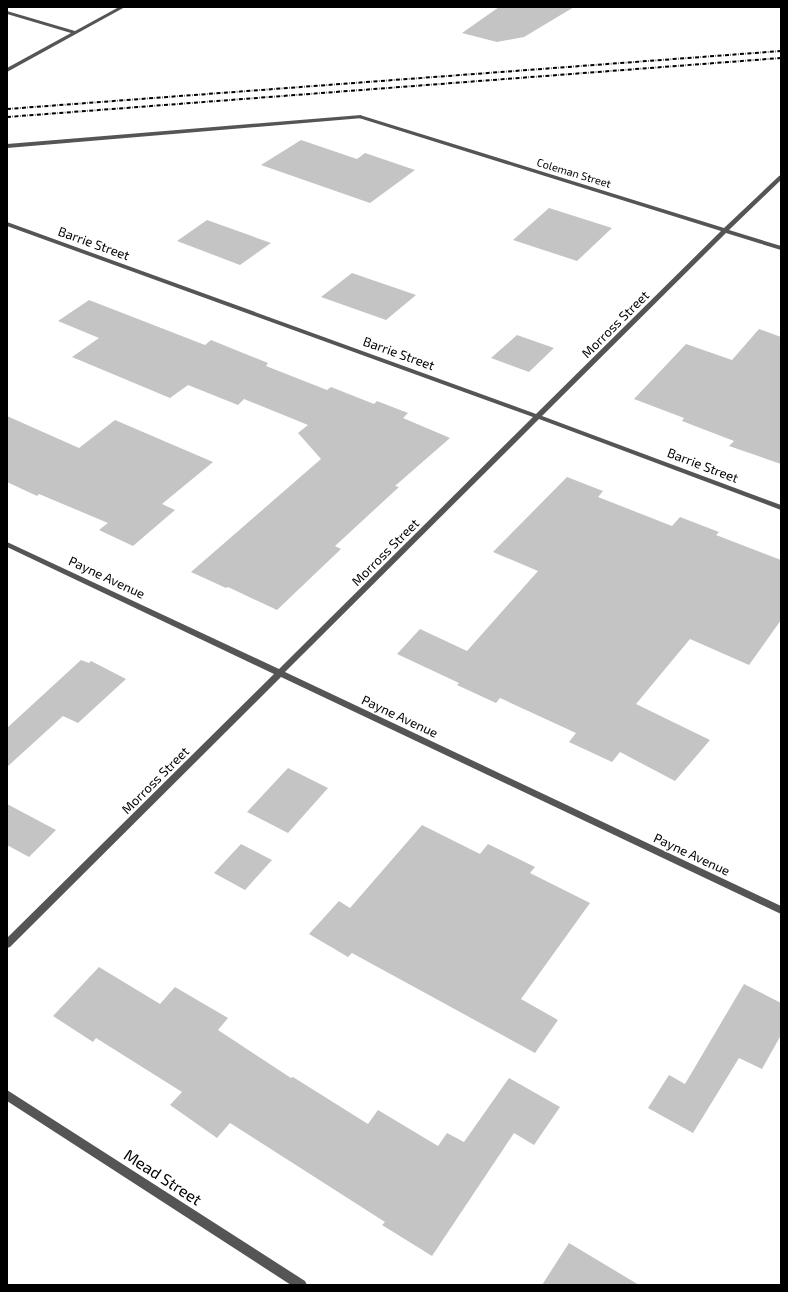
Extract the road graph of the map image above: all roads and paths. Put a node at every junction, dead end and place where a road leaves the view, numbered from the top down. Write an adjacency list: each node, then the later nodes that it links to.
1 (123, 7): 3 (street)
2 (7, 12): 3 (street)
3 (76, 33): 4 (street)
4 (7, 70)
5 (7, 146): 8 (street, Coleman Street)
6 (781, 177): 8 (street, Morross Street)
7 (7, 224): 10 (street, Barrie Street)
8 (726, 231): 9 (street, Coleman Street); 10 (street, Morross Street)
9 (781, 248)
10 (538, 417): 11 (street, Barrie Street); 13 (street, Morross Street)
11 (781, 508)
12 (7, 544): 13 (street, Payne Avenue)
13 (280, 673): 14 (street, Payne Avenue); 15 (street, Morross Street)
14 (781, 910)
15 (7, 944)
16 (7, 1095): 17 (street, Mead Street)
17 (301, 1285)

